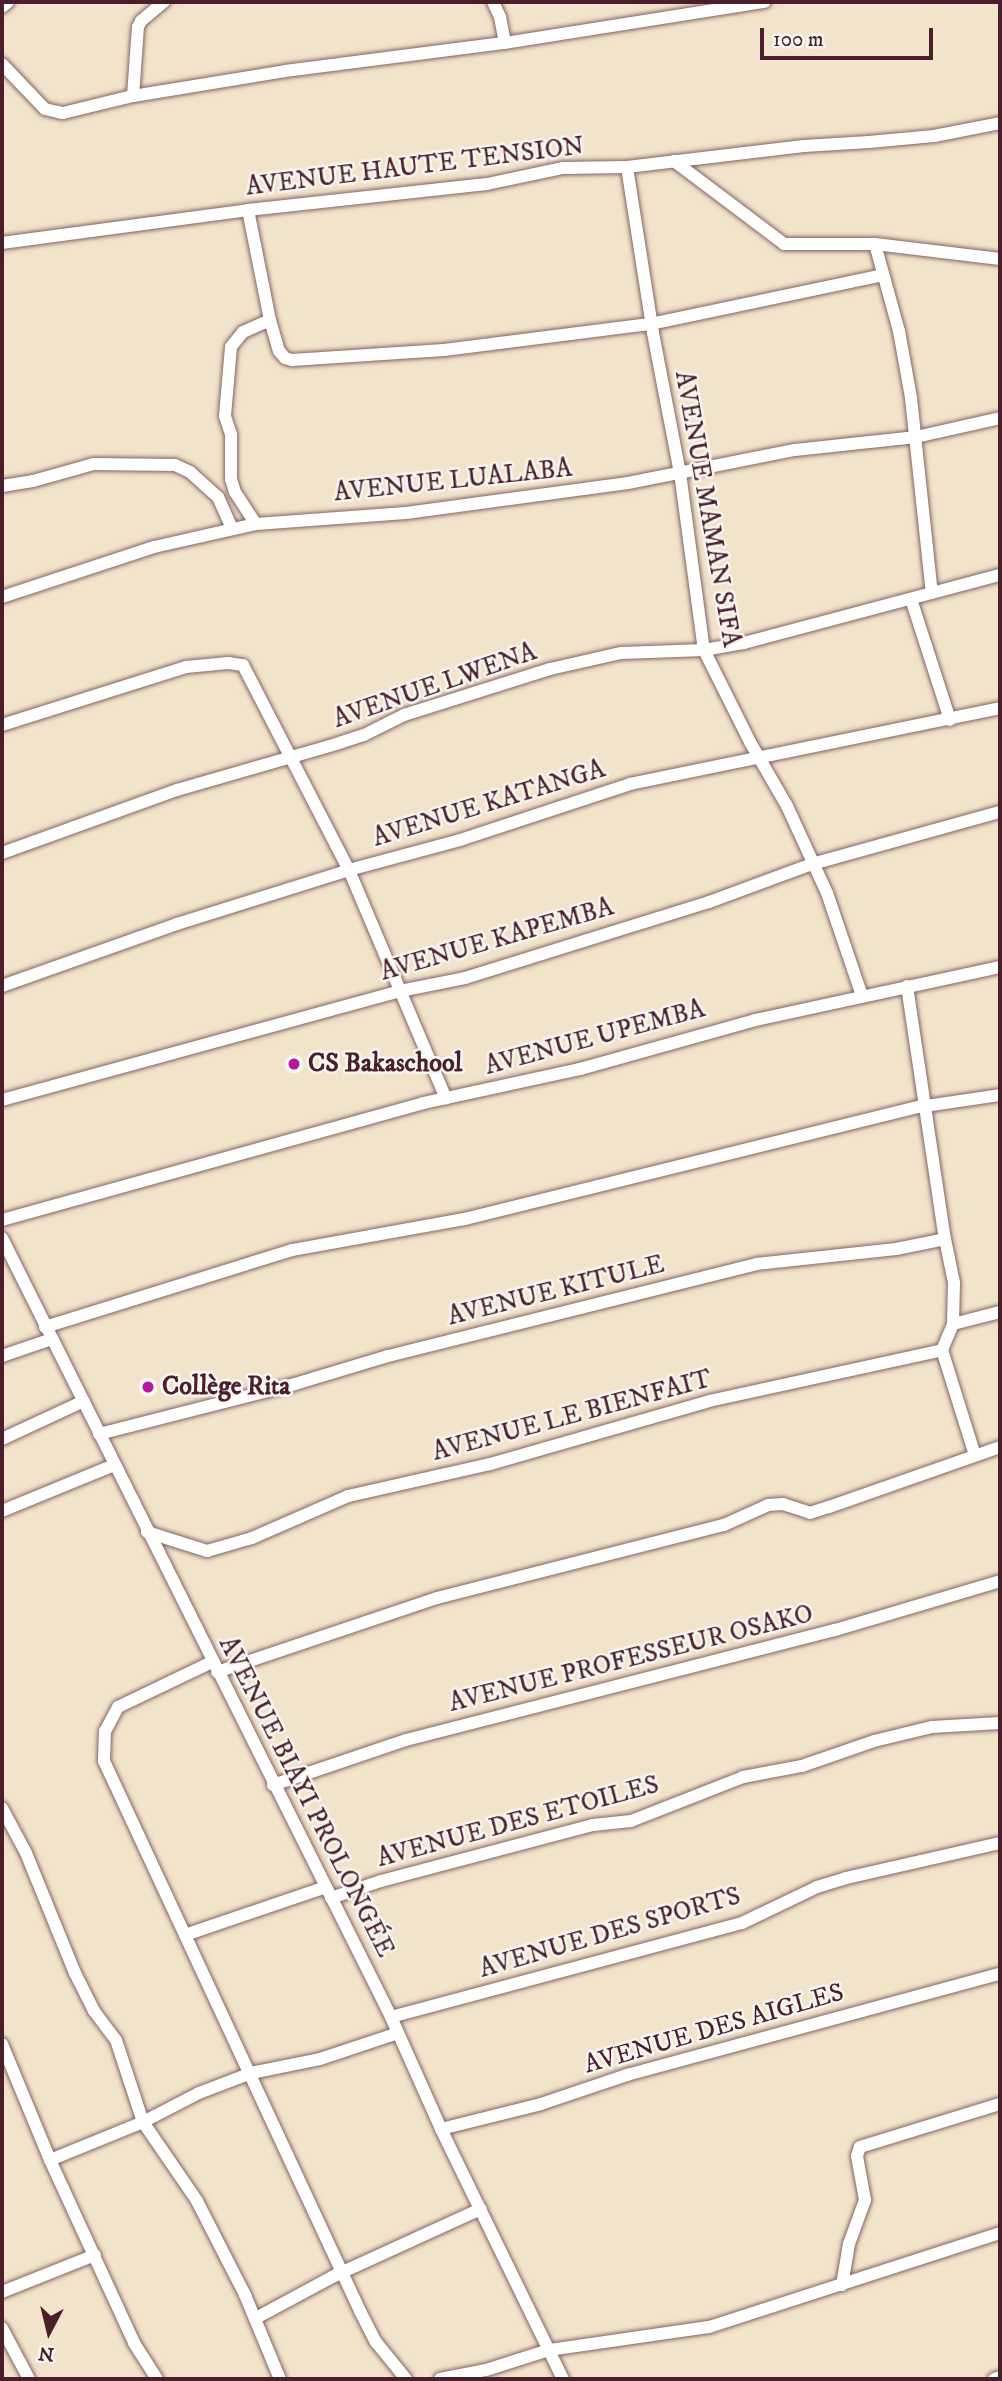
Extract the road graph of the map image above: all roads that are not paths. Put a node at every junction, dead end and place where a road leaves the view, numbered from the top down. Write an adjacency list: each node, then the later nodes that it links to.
1 (8, 2): 5 (street)
2 (164, 2): 8 (street)
3 (493, 2): 6 (street)
4 (765, 2): 6 (street)
5 (2, 8)
6 (505, 43): 8 (street)
7 (2, 64): 8 (street)
8 (133, 96)
9 (1000, 123): 10 (street, AVENUE HAUTE TENSION)
10 (674, 161): 11 (street, AVENUE HAUTE TENSION); 14 (street)
11 (627, 167): 12 (street, AVENUE HAUTE TENSION); 18 (street, AVENUE MAMAN SIFA)
12 (248, 210): 13 (street, AVENUE HAUTE TENSION); 17 (street)
13 (2, 243)
14 (875, 244): 15 (street); 16 (street)
15 (1000, 258)
16 (883, 275): 18 (street); 20 (street)
17 (270, 320): 18 (street); 23 (street)
18 (651, 324): 21 (street, AVENUE MAMAN SIFA)
19 (1000, 418): 20 (street, AVENUE LUALABA)
20 (916, 437): 21 (street, AVENUE LUALABA); 26 (street)
21 (680, 473): 23 (street, AVENUE LUALABA); 29 (street, AVENUE MAMAN SIFA)
22 (2, 486): 24 (street)
23 (256, 523): 24 (street, AVENUE LUALABA)
24 (232, 529): 27 (street, AVENUE LUALABA)
25 (1000, 575): 26 (street, AVENUE LWENA)
26 (932, 593): 28 (street, AVENUE LWENA)
27 (2, 597)
28 (911, 599): 29 (street, AVENUE LWENA); 31 (street)
29 (704, 650): 33 (street, AVENUE MAMAN SIFA); 34 (street, AVENUE LWENA)
30 (1000, 708): 31 (street, AVENUE KATANGA)
31 (950, 720): 33 (street, AVENUE KATANGA)
32 (2, 725): 34 (street)
33 (758, 757): 37 (street, AVENUE MAMAN SIFA); 38 (street, AVENUE KATANGA)
34 (289, 759): 36 (street, AVENUE LWENA); 38 (street)
35 (1000, 812): 37 (street, AVENUE KAPEMBA)
36 (2, 853)
37 (812, 864): 42 (street, AVENUE KAPEMBA); 43 (street, AVENUE MAMAN SIFA)
38 (349, 870): 40 (street, AVENUE KATANGA); 42 (street)
39 (1000, 967): 41 (street, AVENUE UPEMBA)
40 (2, 986)
41 (907, 986): 43 (street, AVENUE UPEMBA); 47 (street)
42 (400, 991): 45 (street); 46 (street, AVENUE KAPEMBA)
43 (862, 996): 45 (street, AVENUE UPEMBA)
44 (1000, 1095): 47 (street)
45 (446, 1098): 48 (street, AVENUE UPEMBA)
46 (2, 1100)
47 (926, 1106): 50 (street); 54 (street)
48 (2, 1220)
49 (2, 1238): 51 (street, AVENUE BIAYI PROLONGÉE)
50 (945, 1239): 53 (street); 59 (street, AVENUE KITULE)
51 (6, 1258): 54 (street, AVENUE BIAYI PROLONGÉE)
52 (1000, 1312): 53 (street)
53 (953, 1324): 56 (street)
54 (45, 1327): 55 (street, AVENUE BIAYI PROLONGÉE)
55 (52, 1339): 57 (street); 58 (street, AVENUE BIAYI PROLONGÉE)
56 (942, 1350): 62 (street); 65 (street, AVENUE LE BIENFAIT)
57 (2, 1356)
58 (84, 1401): 59 (street, AVENUE BIAYI PROLONGÉE); 60 (street)
59 (99, 1434): 63 (street, AVENUE BIAYI PROLONGÉE)
60 (2, 1439)
61 (1000, 1447): 62 (street)
62 (975, 1455): 67 (street)
63 (114, 1465): 64 (street); 65 (street, AVENUE BIAYI PROLONGÉE)
64 (2, 1511)
65 (147, 1532): 67 (street, AVENUE BIAYI PROLONGÉE)
66 (1000, 1581): 69 (street, AVENUE PROFESSEUR OSAKO)
67 (215, 1667): 69 (street, AVENUE BIAYI PROLONGÉE); 73 (street)
68 (1000, 1723): 72 (street, AVENUE DES ETOILES)
69 (273, 1784): 72 (street, AVENUE BIAYI PROLONGÉE)
70 (3, 1814): 80 (street)
71 (1000, 1843): 75 (street, AVENUE DES SPORTS)
72 (328, 1893): 73 (street, AVENUE DES ETOILES); 75 (street, AVENUE BIAYI PROLONGÉE)
73 (185, 1935): 78 (street)
74 (1000, 1974): 81 (street, AVENUE DES AIGLES)
75 (391, 2017): 76 (street, AVENUE BIAYI PROLONGÉE)
76 (398, 2033): 78 (street); 81 (street, AVENUE BIAYI PROLONGÉE)
77 (2, 2044): 82 (street)
78 (251, 2073): 80 (street); 86 (street)
79 (1000, 2104): 87 (street)
80 (143, 2122): 82 (street); 89 (street)
81 (441, 2129): 83 (street, AVENUE BIAYI PROLONGÉE)
82 (50, 2160): 85 (street)
83 (481, 2209): 86 (street); 91 (street, AVENUE BIAYI PROLONGÉE)
84 (1000, 2232): 87 (street)
85 (95, 2255): 88 (street); 94 (street)
86 (343, 2273): 89 (street); 96 (street)
87 (842, 2284): 91 (street)
88 (2, 2292)
89 (256, 2318): 95 (street)
90 (2, 2328): 93 (street)
91 (549, 2350): 97 (street); 98 (street, AVENUE BIAYI PROLONGÉE)
92 (1000, 2377): 99 (street)
93 (30, 2379)
94 (157, 2379)
95 (280, 2379)
96 (406, 2379)
97 (440, 2379)
98 (563, 2379)
99 (994, 2379)

